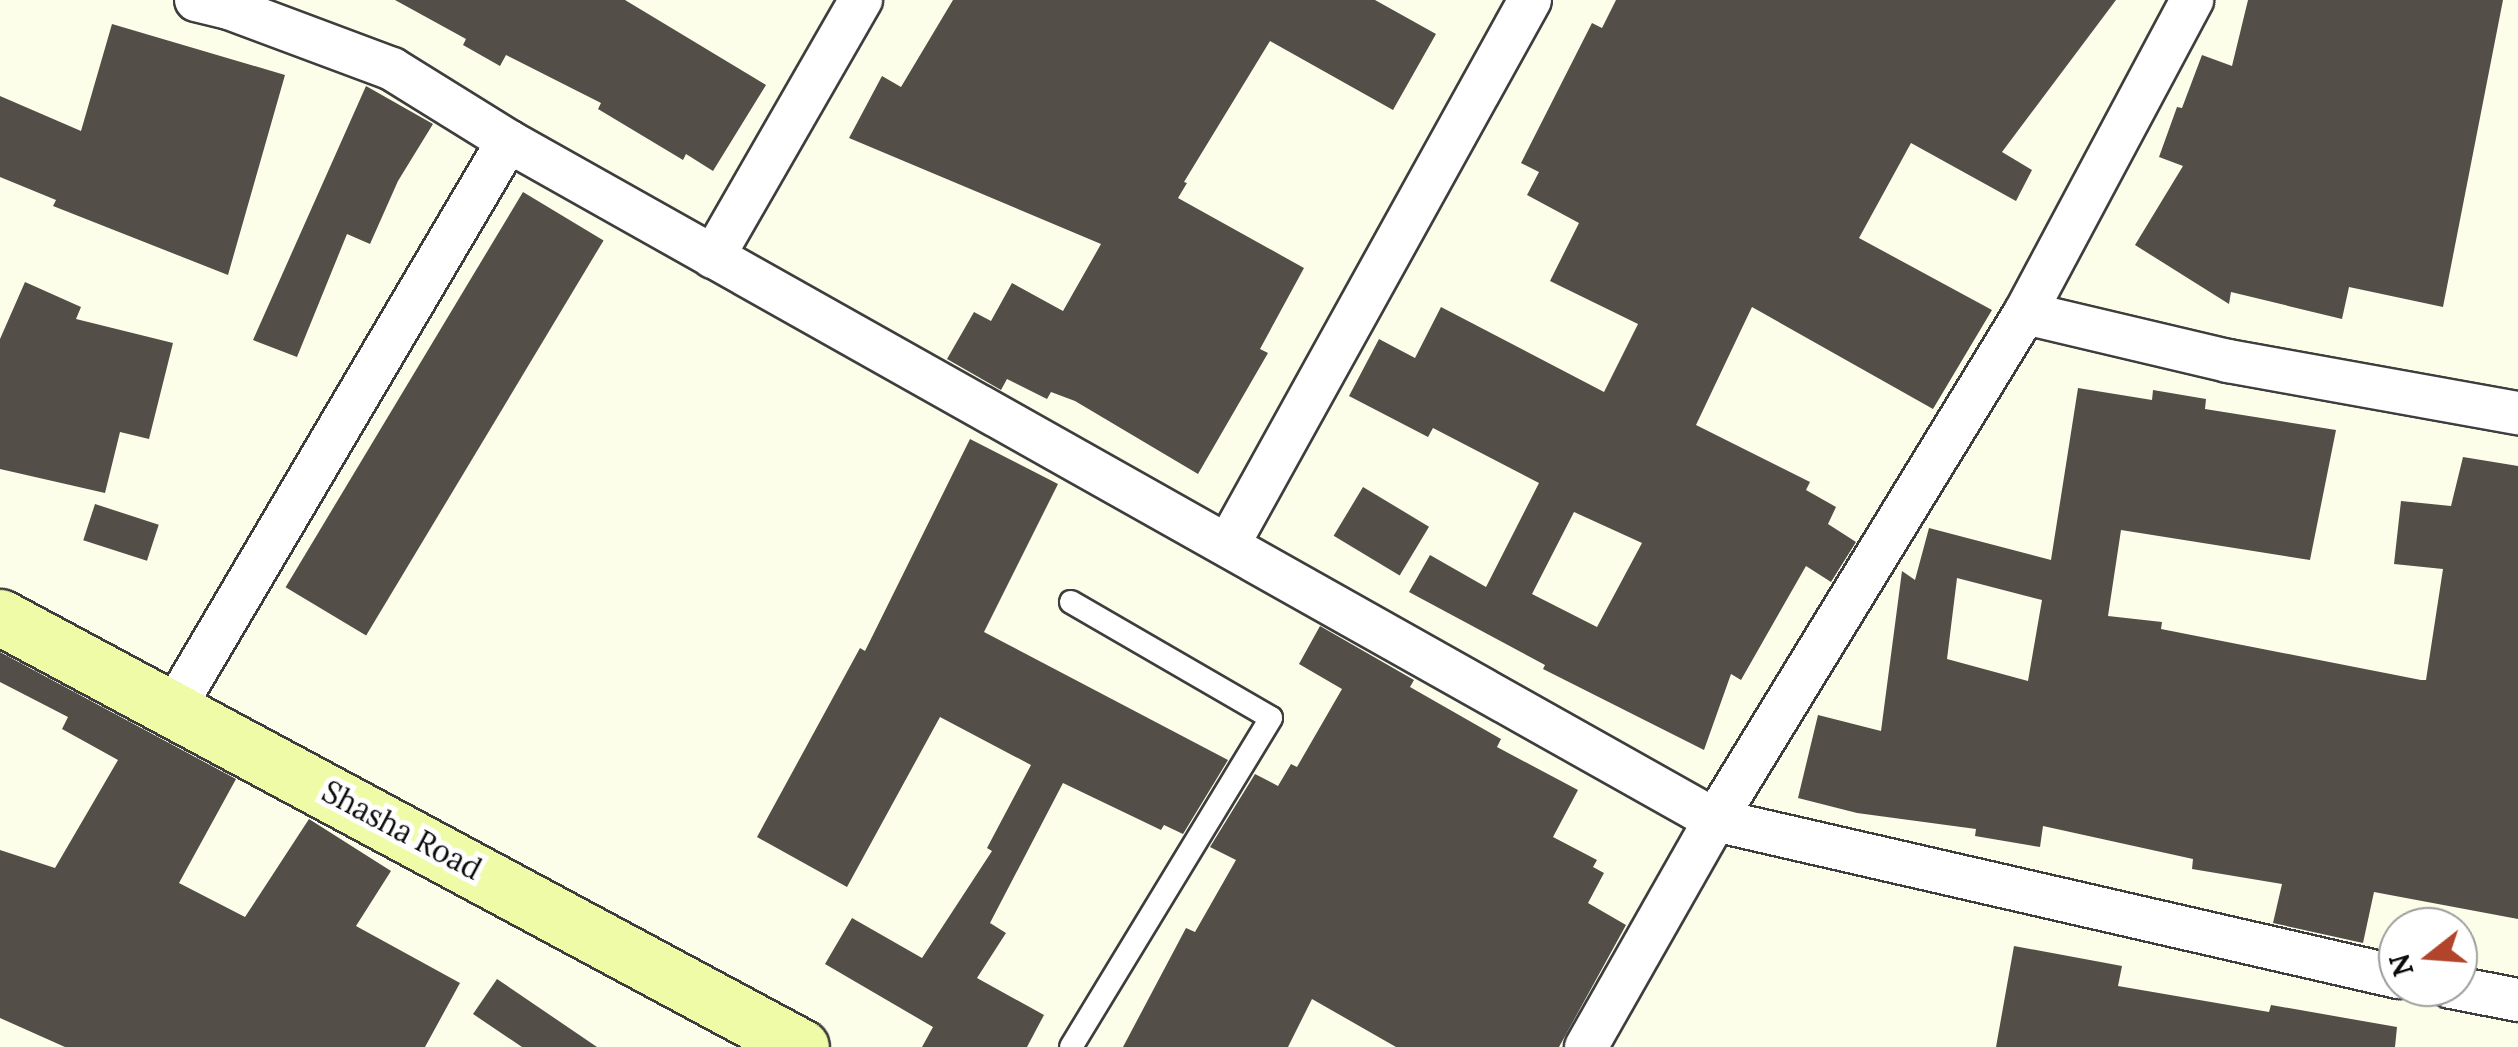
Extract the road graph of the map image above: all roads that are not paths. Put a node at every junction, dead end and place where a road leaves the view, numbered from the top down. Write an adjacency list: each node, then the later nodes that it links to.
1 (862, 0): 6 (street)
2 (1530, 0): 9 (street)
3 (2192, 0): 7 (street)
4 (219, 3): 5 (street)
5 (508, 141): 6 (street); 12 (street)
6 (713, 257): 9 (street)
7 (2025, 314): 8 (street); 13 (street)
8 (2518, 413)
9 (1228, 545): 13 (street)
10 (1071, 602): 19 (lane)
11 (0, 618): 12 (street, Shasha Road)
12 (174, 708): 17 (street, Shasha Road)
13 (1715, 820): 14 (street); 20 (street)
14 (2378, 972)
15 (2478, 992): 16 (street)
16 (2518, 1000)
17 (742, 1033): 18 (street, Shasha Road)
18 (801, 1047)
19 (1071, 1047)
20 (1586, 1047)

